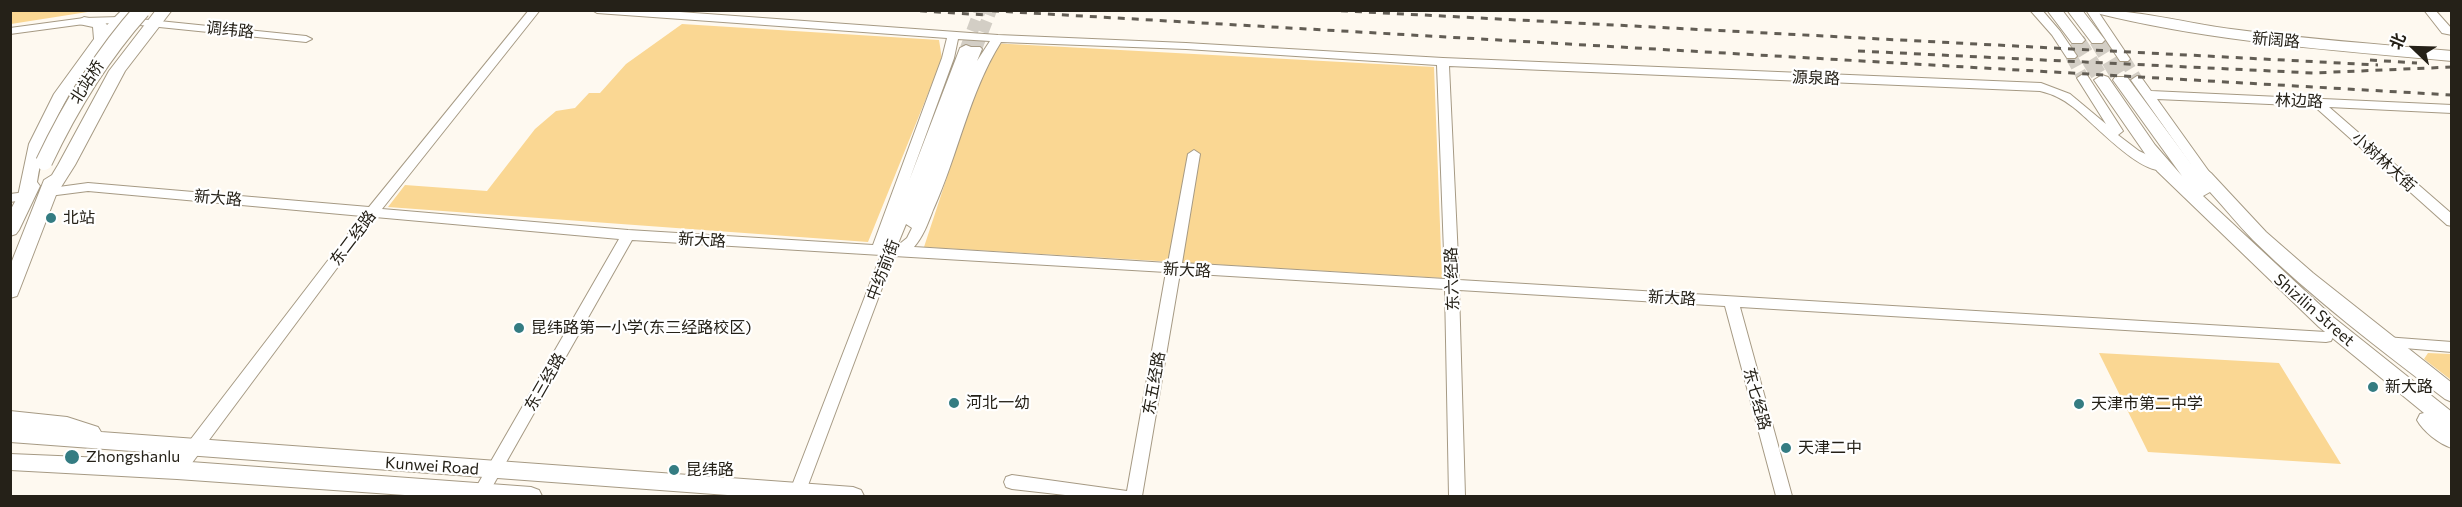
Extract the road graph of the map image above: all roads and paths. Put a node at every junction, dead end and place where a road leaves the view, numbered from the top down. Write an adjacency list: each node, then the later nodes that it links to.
1 (535, 10): 39 (street, 东二经路)
2 (597, 10): 15 (street, 源泉路)
3 (2035, 10): 23 (street)
4 (2054, 10): 19 (main road)
5 (2074, 10): 20 (main road)
6 (2091, 10): 25 (street)
7 (2102, 10): 24 (highway, 新阔路)
8 (2139, 10): 21 (highway, 新阔路)
9 (2429, 10): 14 (street)
10 (154, 13): 11 (street, 调纬路); 18 (street, 调纬路); 35 (main road, 北站桥, bridge); 37 (main road)
11 (120, 14): 12 (street, 调纬路); 16 (main road)
12 (84, 21): 13 (street, 调纬路); 16 (main road)
13 (10, 31)
14 (2451, 32)
15 (953, 35): 17 (street, 源泉路); 43 (street)
16 (101, 38): 38 (main road)
17 (998, 38): 26 (street, 源泉路); 43 (street)
18 (306, 39)
19 (2077, 40)
20 (2097, 40)
21 (2451, 45)
22 (971, 48): 43 (street, 中纺前街)
23 (2071, 56)
24 (2451, 56)
25 (2124, 58)
26 (1443, 62): 34 (street, 源泉路); 45 (street, 东六经路)
27 (2083, 78): 34 (street)
28 (2102, 80): 34 (main road)
29 (2129, 80): 30 (street); 34 (main road)
30 (2147, 95): 31 (street, 林边路); 36 (street)
31 (2316, 102): 32 (street, 林边路); 40 (street, 小树林大街)
32 (2451, 109)
33 (1194, 154): 44 (street, 东五经路)
34 (2168, 159): 36 (main road); 36 (main road); 48 (main road)
35 (51, 161): 37 (main road); 38 (main road)
36 (2198, 185): 49 (main road); 52 (main road, Shizilin Street); 54 (main road, Shizilin Street)
37 (49, 192): 39 (street, 新大路); 46 (main road)
38 (18, 197): 41 (main road)
39 (373, 211): 42 (street, 新大路); 58 (street, 东二经路)
40 (2451, 222)
41 (10, 230)
42 (628, 235): 43 (street, 新大路); 61 (street, 东三经路)
43 (889, 252): 44 (street, 新大路); 63 (street, 中纺前街)
44 (1173, 269): 45 (street, 新大路); 68 (street, 东五经路)
45 (1452, 286): 47 (street, 新大路); 69 (street, 东六经路)
46 (10, 291)
47 (1731, 301): 48 (street, 新大路); 70 (street, 东七经路)
48 (2326, 337): 56 (main road)
49 (2383, 342): 50 (street); 51 (main road)
50 (2451, 347)
51 (2451, 394)
52 (2451, 413)
53 (10, 419): 57 (main road)
54 (2451, 424)
55 (10, 434): 57 (main road, Kunwei Road)
56 (2451, 440)
57 (110, 441): 58 (main road, Kunwei Road)
58 (194, 448): 60 (street, 东二经路); 61 (main road, Kunwei Road)
59 (15, 462): 60 (main road, Kunwei Road)
60 (177, 470): 64 (main road, Kunwei Road)
61 (495, 470): 63 (main road, Kunwei Road); 64 (street, 东三经路)
62 (1012, 482): 67 (street)
63 (797, 494): 66 (main road, Kunwei Road)
64 (480, 495): 65 (main road, Kunwei Road)
65 (531, 496)
66 (854, 496)
67 (1122, 496)
68 (1134, 496)
69 (1457, 496)
70 (1784, 496)

